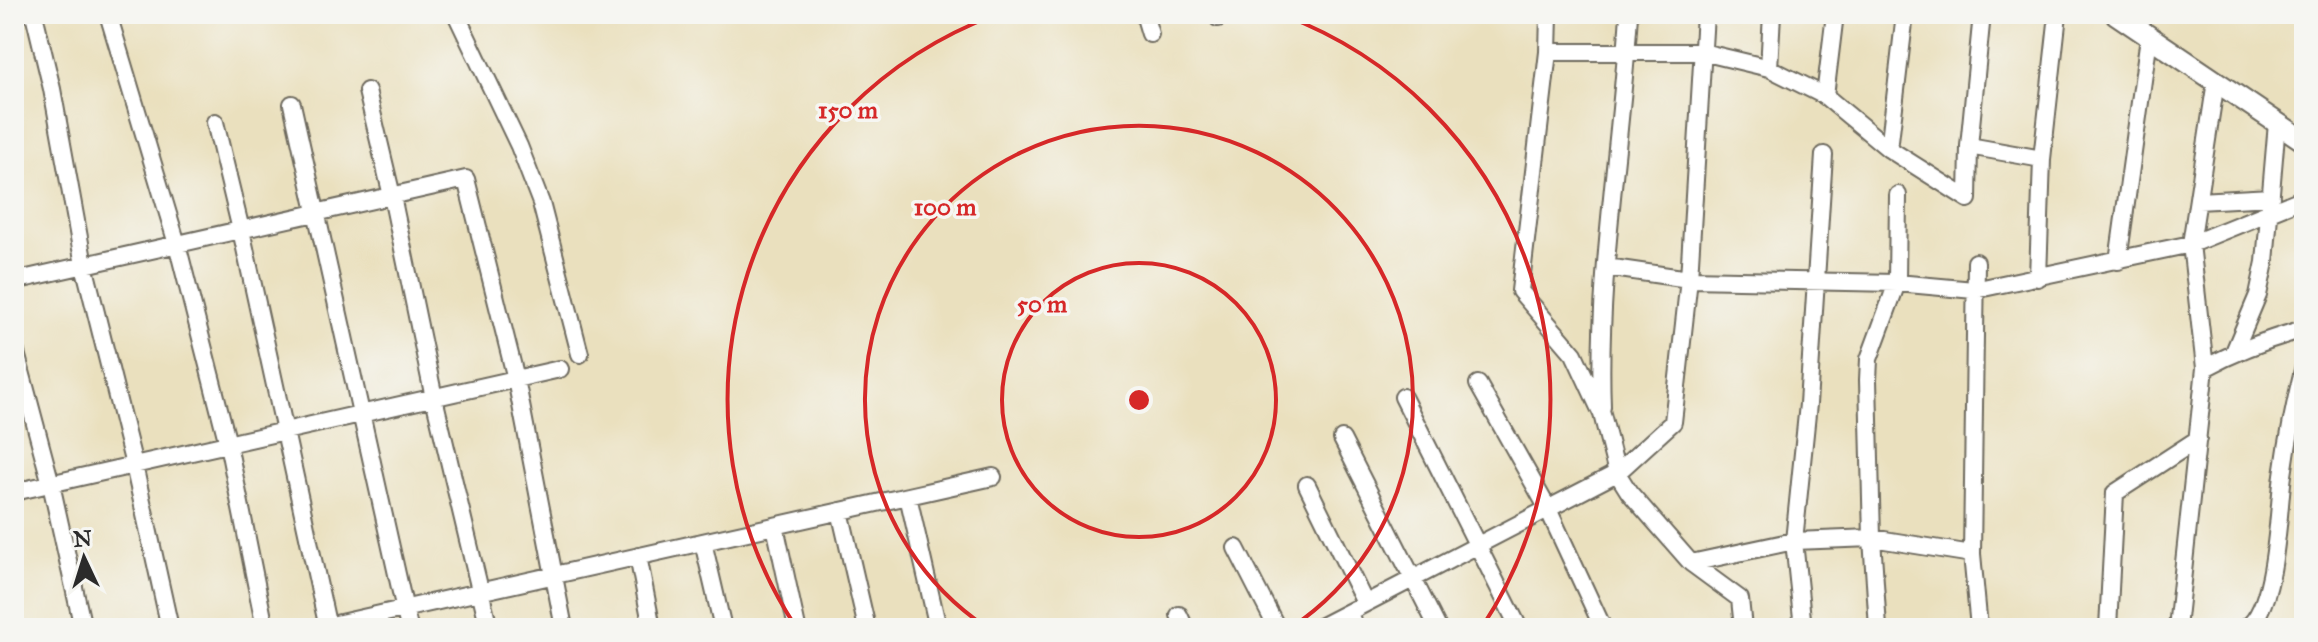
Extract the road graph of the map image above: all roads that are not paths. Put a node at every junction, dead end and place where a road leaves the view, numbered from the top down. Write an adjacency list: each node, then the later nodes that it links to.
1 (34, 14): 42 (street)
2 (108, 14): 38 (street)
3 (456, 14): 53 (street)
4 (1144, 14): 14 (street)
5 (1549, 14): 16 (street)
6 (1629, 14): 17 (street)
7 (1705, 14): 18 (street)
8 (1772, 14): 19 (street)
9 (1835, 14): 22 (street)
10 (1905, 14): 28 (street)
11 (1982, 14): 27 (street)
12 (2058, 14): 30 (street)
13 (2116, 14): 15 (street)
14 (1150, 34)
15 (2149, 37): 20 (street); 40 (street)
16 (1548, 52): 17 (street); 62 (street)
17 (1626, 52): 18 (street); 43 (street)
18 (1702, 52): 19 (street); 45 (street)
19 (1769, 68): 22 (street)
20 (2216, 81): 25 (street); 34 (street)
21 (367, 91): 32 (street)
22 (1825, 96): 28 (street)
23 (292, 104): 36 (street)
24 (215, 122): 37 (street)
25 (2277, 123): 26 (street); 35 (street)
26 (2304, 141)
27 (1969, 146): 28 (street); 30 (street)
28 (1889, 149)
29 (1824, 155): 47 (street)
30 (2042, 159): 44 (street)
31 (1898, 195): 48 (street)
32 (392, 196): 36 (street); 57 (street); 60 (street)
33 (2304, 198): 35 (street)
34 (2198, 201): 35 (street); 39 (street)
35 (2271, 204): 39 (street); 52 (street)
36 (317, 213): 37 (street); 61 (street)
37 (241, 230): 38 (street); 63 (street)
38 (177, 244): 42 (street); 66 (street)
39 (2191, 244): 40 (street); 55 (street)
40 (2118, 261): 44 (street)
41 (1976, 262): 49 (street)
42 (84, 265): 46 (street); 67 (street)
43 (1606, 267): 45 (street); 62 (street)
44 (2038, 278): 49 (street)
45 (1689, 279): 47 (street); 68 (street)
46 (14, 281)
47 (1815, 282): 48 (street); 78 (street)
48 (1897, 283): 49 (street); 77 (street)
49 (1974, 290): 82 (street)
50 (2304, 329): 52 (street)
51 (14, 345): 70 (street)
52 (2234, 352): 55 (street)
53 (580, 354)
54 (2304, 366): 114 (street)
55 (2205, 368): 65 (street)
56 (560, 369): 57 (street)
57 (516, 379): 60 (street); 85 (street)
58 (1478, 384): 74 (street)
59 (1403, 397): 80 (street)
60 (434, 398): 61 (street); 87 (street)
61 (361, 414): 63 (street); 89 (street)
62 (1602, 414): 68 (street)
63 (284, 431): 66 (street); 91 (street)
64 (1342, 439): 86 (street)
65 (2198, 439): 112 (street); 113 (street)
66 (228, 444): 67 (street); 94 (street)
67 (134, 465): 70 (street); 93 (street)
68 (1617, 473): 74 (street); 84 (street)
69 (993, 477): 73 (street)
70 (51, 484): 72 (street); 92 (street)
71 (1307, 485): 88 (street)
72 (14, 492)
73 (908, 496): 75 (street); 102 (street)
74 (1548, 509): 80 (street); 107 (street)
75 (840, 511): 76 (street); 101 (street)
76 (775, 526): 79 (street); 100 (street)
77 (1872, 538): 78 (street); 82 (street); 110 (street)
78 (1794, 541): 84 (street); 109 (street)
79 (703, 542): 83 (street); 99 (street)
80 (1477, 545): 86 (street); 106 (street)
81 (1236, 548): 103 (street)
82 (1972, 554): 111 (street)
83 (638, 556): 85 (street); 98 (street)
84 (1691, 563): 108 (street)
85 (553, 575): 87 (street); 97 (street)
86 (1413, 578): 88 (street); 105 (street)
87 (481, 591): 89 (street); 96 (street)
88 (1365, 603): 90 (street)
89 (405, 608): 91 (street); 95 (street)
90 (1352, 620): 104 (street)
91 (324, 627)
92 (83, 628)
93 (170, 628)
94 (265, 628)
95 (409, 628)
96 (489, 628)
97 (564, 628)
98 (652, 628)
99 (723, 628)
100 (797, 628)
101 (867, 628)
102 (938, 628)
103 (1277, 628)
104 (1318, 628)
105 (1438, 628)
106 (1519, 628)
107 (1603, 628)
108 (1743, 628)
109 (1803, 628)
110 (1878, 628)
111 (1979, 628)
112 (2108, 628)
113 (2177, 628)
114 (2246, 628)

